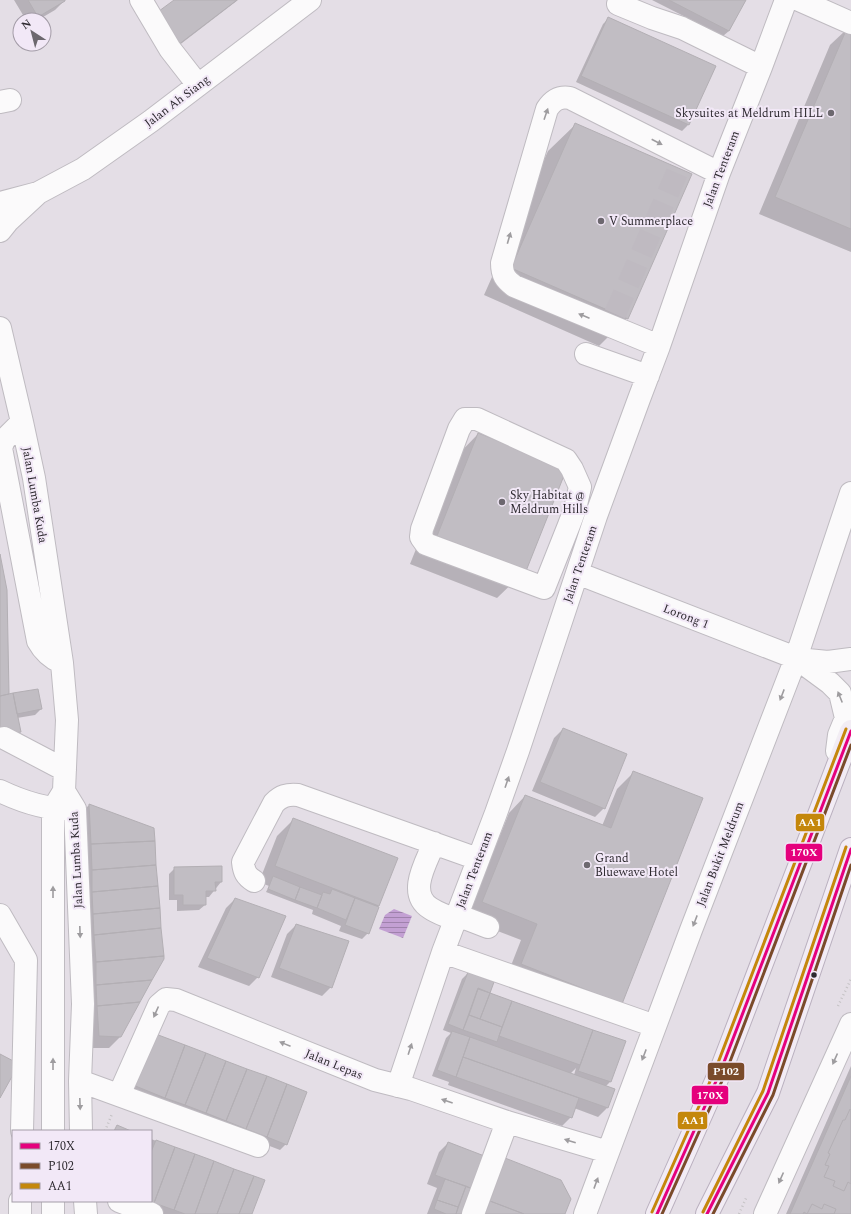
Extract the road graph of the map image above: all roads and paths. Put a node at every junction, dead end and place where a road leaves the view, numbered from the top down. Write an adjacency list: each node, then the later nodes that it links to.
1 (141, 0): 8 (street)
2 (310, 0): 8 (street, Jalan Ah Siang)
3 (786, 0): 7 (street, Jalan Tenteram)
4 (799, 0): 6 (street)
5 (618, 4): 7 (street)
6 (851, 23)
7 (761, 67): 11 (street, Jalan Tenteram)
8 (198, 85): 13 (street, Jalan Ah Siang)
9 (0, 98): 10 (street)
10 (0, 102)
11 (719, 173): 17 (street, Jalan Tenteram); 17 (street, one-way to 11)
12 (0, 186): 13 (street)
13 (38, 193): 14 (street, Jalan Ah Siang); 15 (street, Jalan Ah Siang)
14 (0, 203)
15 (0, 231)
16 (0, 328): 19 (street, Jalan Lumba Kuda)
17 (659, 346): 20 (street, Jalan Tenteram)
18 (586, 354): 20 (street)
19 (4, 368): 30 (street, Jalan Lumba Kuda)
20 (648, 376): 23 (street, Jalan Tenteram)
21 (851, 493): 25 (street, Jalan Bukit Meldrum)
22 (568, 513): 22 (street); 23 (street)
23 (593, 524): 24 (street, Jalan Tenteram)
24 (577, 573): 25 (street, Lorong 1); 34 (street, Jalan Tenteram, one-way to 24)
25 (796, 658): 26 (street, Lorong 1); 29 (street, Lorong 1, one-way to 25); 41 (street, Jalan Bukit Meldrum, one-way to 41)
26 (851, 659)
27 (851, 731): 29 (main road)
28 (4, 738): 30 (street)
29 (839, 761): 61 (main road)
30 (64, 795): 31 (street); 42 (street, Jalan Lumba Kuda, one-way to 42); 47 (street, Jalan Lumba Kuda, one-way to 30)
31 (4, 798)
32 (434, 843): 34 (street); 35 (street); 37 (street)
33 (851, 849): 62 (main road)
34 (478, 859): 37 (street, Jalan Tenteram)
35 (254, 881)
36 (0, 915): 46 (street)
37 (456, 917): 38 (street); 39 (street, Jalan Tenteram)
38 (488, 927)
39 (443, 952): 41 (street); 43 (street, Jalan Tenteram, one-way to 39)
40 (851, 1024): 63 (street, one-way to 63)
41 (655, 1026): 50 (street, Jalan Bukit Meldrum, one-way to 50)
42 (80, 1081): 44 (street); 48 (street, Jalan Lumba Kuda, one-way to 48)
43 (398, 1086): 44 (street, Jalan Lepas, one-way to 44); 45 (street, Jalan Lepas, one-way to 43)
44 (119, 1095): 49 (street)
45 (507, 1122): 50 (street, Jalan Lepas, one-way to 45); 59 (street)
46 (22, 1130)
47 (53, 1130)
48 (81, 1130)
49 (258, 1146)
50 (608, 1152): 60 (street, Jalan Bukit Meldrum, one-way to 50)
51 (20, 1202): 55 (street)
52 (53, 1202): 56 (street)
53 (85, 1202): 57 (street)
54 (125, 1207): 58 (street)
55 (20, 1214)
56 (53, 1214)
57 (86, 1214)
58 (152, 1214)
59 (473, 1214)
60 (585, 1214)
61 (657, 1214)
62 (707, 1214)
63 (765, 1214)

